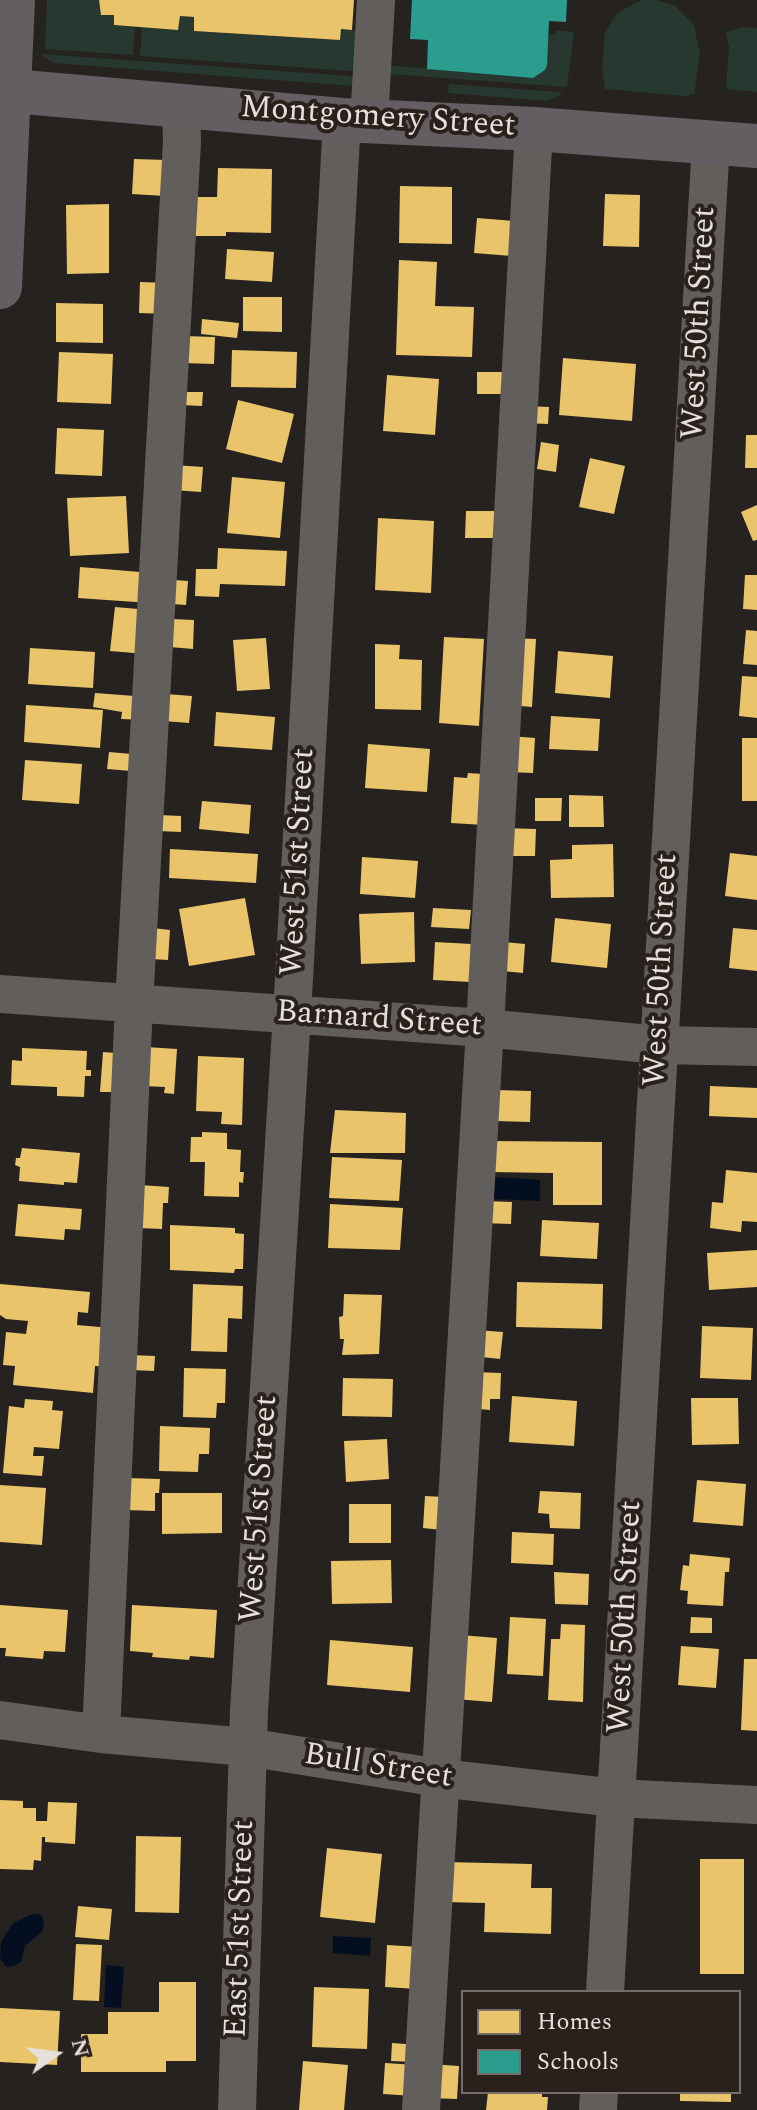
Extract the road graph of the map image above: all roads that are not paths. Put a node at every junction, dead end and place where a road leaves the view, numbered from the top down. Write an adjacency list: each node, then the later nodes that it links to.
1 (13, 0): 3 (main road)
2 (376, 0): 5 (street, West 51st Street)
3 (4, 90): 4 (main road, Montgomery Street); 9 (main road)
4 (181, 106): 5 (main road, Montgomery Street); 11 (street)
5 (355, 121): 6 (main road, Montgomery Street); 12 (street, West 51st Street)
6 (534, 129): 7 (main road, Montgomery Street); 13 (street)
7 (711, 142): 8 (main road, Montgomery Street); 14 (street, West 50th Street)
8 (757, 146)
9 (0, 287)
10 (0, 994): 11 (street, Barnard Street)
11 (134, 1004): 12 (street, Barnard Street); 17 (street)
12 (292, 1014): 13 (street, Barnard Street); 18 (street, West 51st Street)
13 (485, 1028): 14 (street, Barnard Street); 19 (street)
14 (659, 1045): 15 (street, Barnard Street); 20 (street, West 50th Street)
15 (757, 1047)
16 (0, 1720): 17 (street, Bull Street)
17 (101, 1734): 18 (street, Bull Street)
18 (247, 1747): 19 (street, Bull Street); 23 (street, East 51st Street)
19 (440, 1778): 20 (street, Bull Street); 24 (street)
20 (616, 1798): 21 (street, Bull Street); 22 (street, West 50th Street)
21 (757, 1805)
22 (605, 1990)
23 (237, 2110)
24 (421, 2110)

